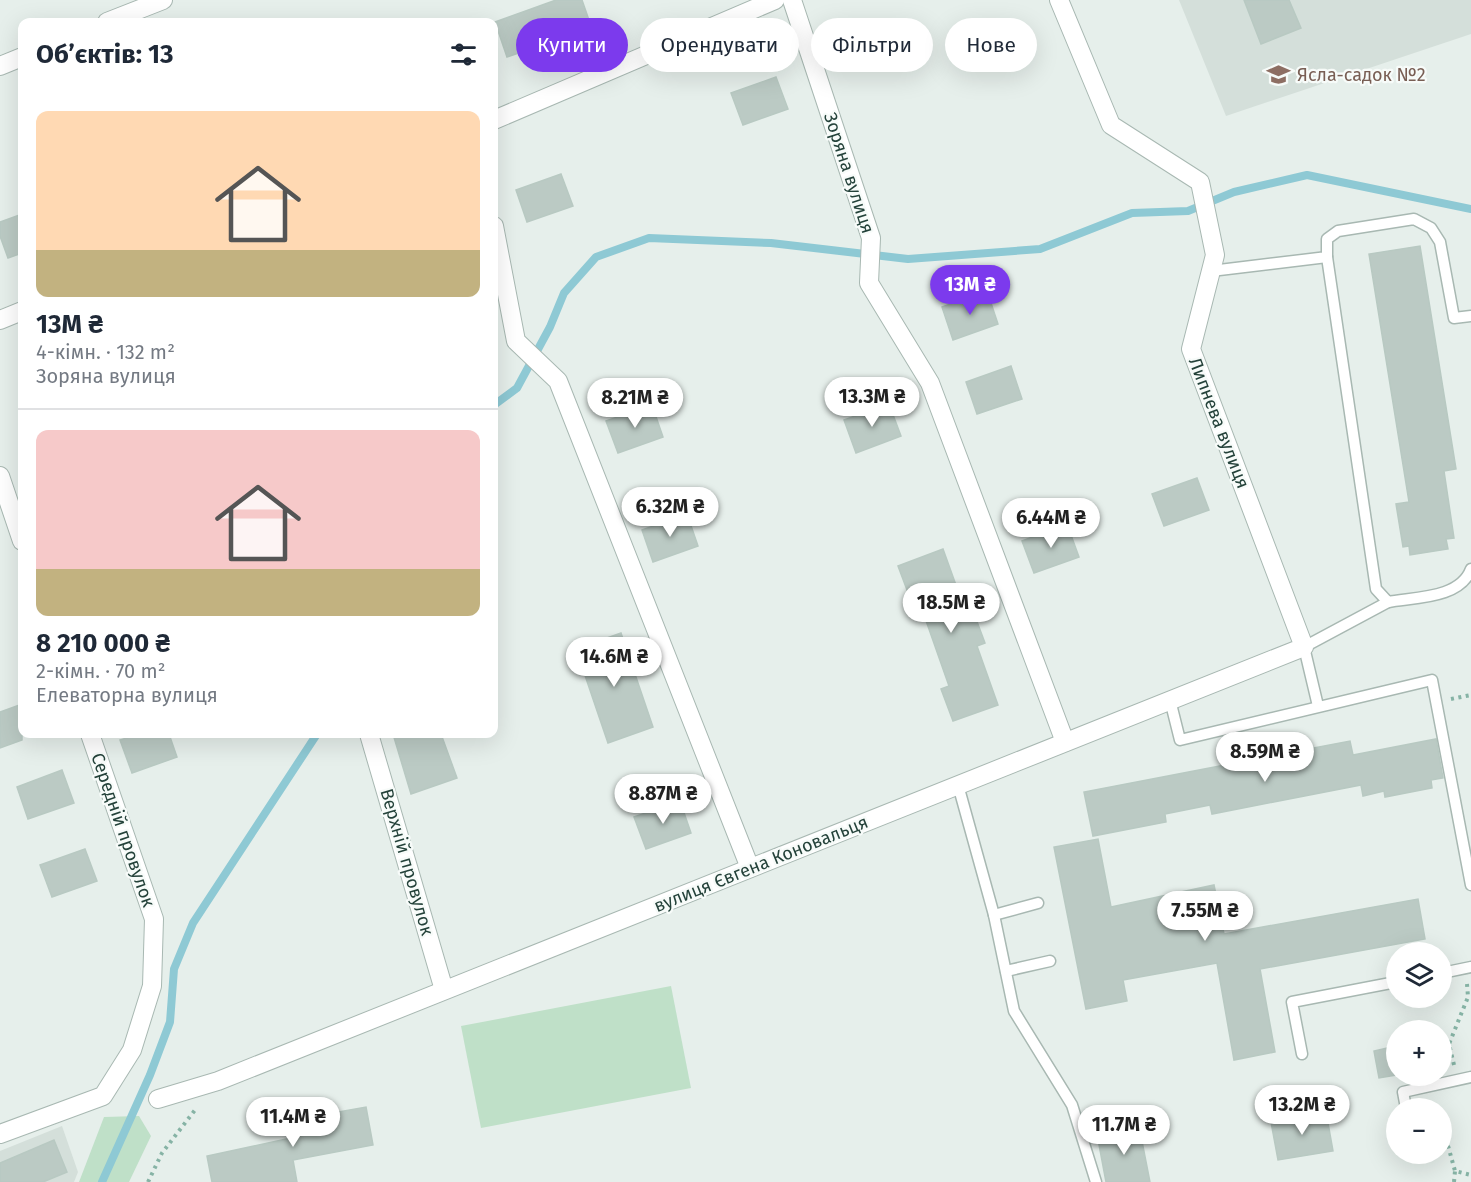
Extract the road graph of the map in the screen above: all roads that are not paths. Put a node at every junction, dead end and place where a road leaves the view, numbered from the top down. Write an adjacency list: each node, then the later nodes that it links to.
1 (163, 0): 5 (street)
2 (775, 0): 8 (street)
3 (792, 0): 24 (street, Зоряна вулиця)
4 (1059, 0): 11 (street, Липнева вулиця)
5 (117, 18)
6 (18, 59): 7 (street)
7 (0, 66)
8 (498, 118)
9 (498, 247): 26 (street)
10 (1327, 256): 11 (lane); 13 (lane); 18 (lane)
11 (1213, 263): 19 (street, Липнева вулиця)
12 (18, 313): 14 (street)
13 (1471, 316)
14 (0, 320)
15 (0, 476): 16 (street)
16 (18, 528)
17 (1471, 569): 18 (lane)
18 (1388, 602): 19 (lane)
19 (1304, 647): 20 (street, вулиця Євгена Коновальця); 21 (lane)
20 (1170, 700): 21 (lane); 24 (street, вулиця Євгена Коновальця)
21 (1318, 706): 27 (lane)
22 (91, 738): 40 (street, Середній провулок)
23 (370, 738): 35 (street, Верхній провулок)
24 (1065, 742): 25 (street, вулиця Євгена Коновальця)
25 (958, 785): 26 (street, вулиця Євгена Коновальця); 29 (lane)
26 (750, 868): 35 (street, вулиця Євгена Коновальця)
27 (1471, 885)
28 (1038, 903): 29 (lane)
29 (994, 915): 32 (lane)
30 (1050, 961): 32 (lane)
31 (1468, 968): 33 (lane)
32 (1005, 971): 41 (lane)
33 (1452, 971)
34 (1386, 984): 36 (lane)
35 (444, 990): 39 (street, вулиця Євгена Коновальця)
36 (1302, 1054)
37 (1471, 1077): 38 (lane)
38 (1404, 1098)
39 (158, 1099)
40 (0, 1134)
41 (1096, 1182)

